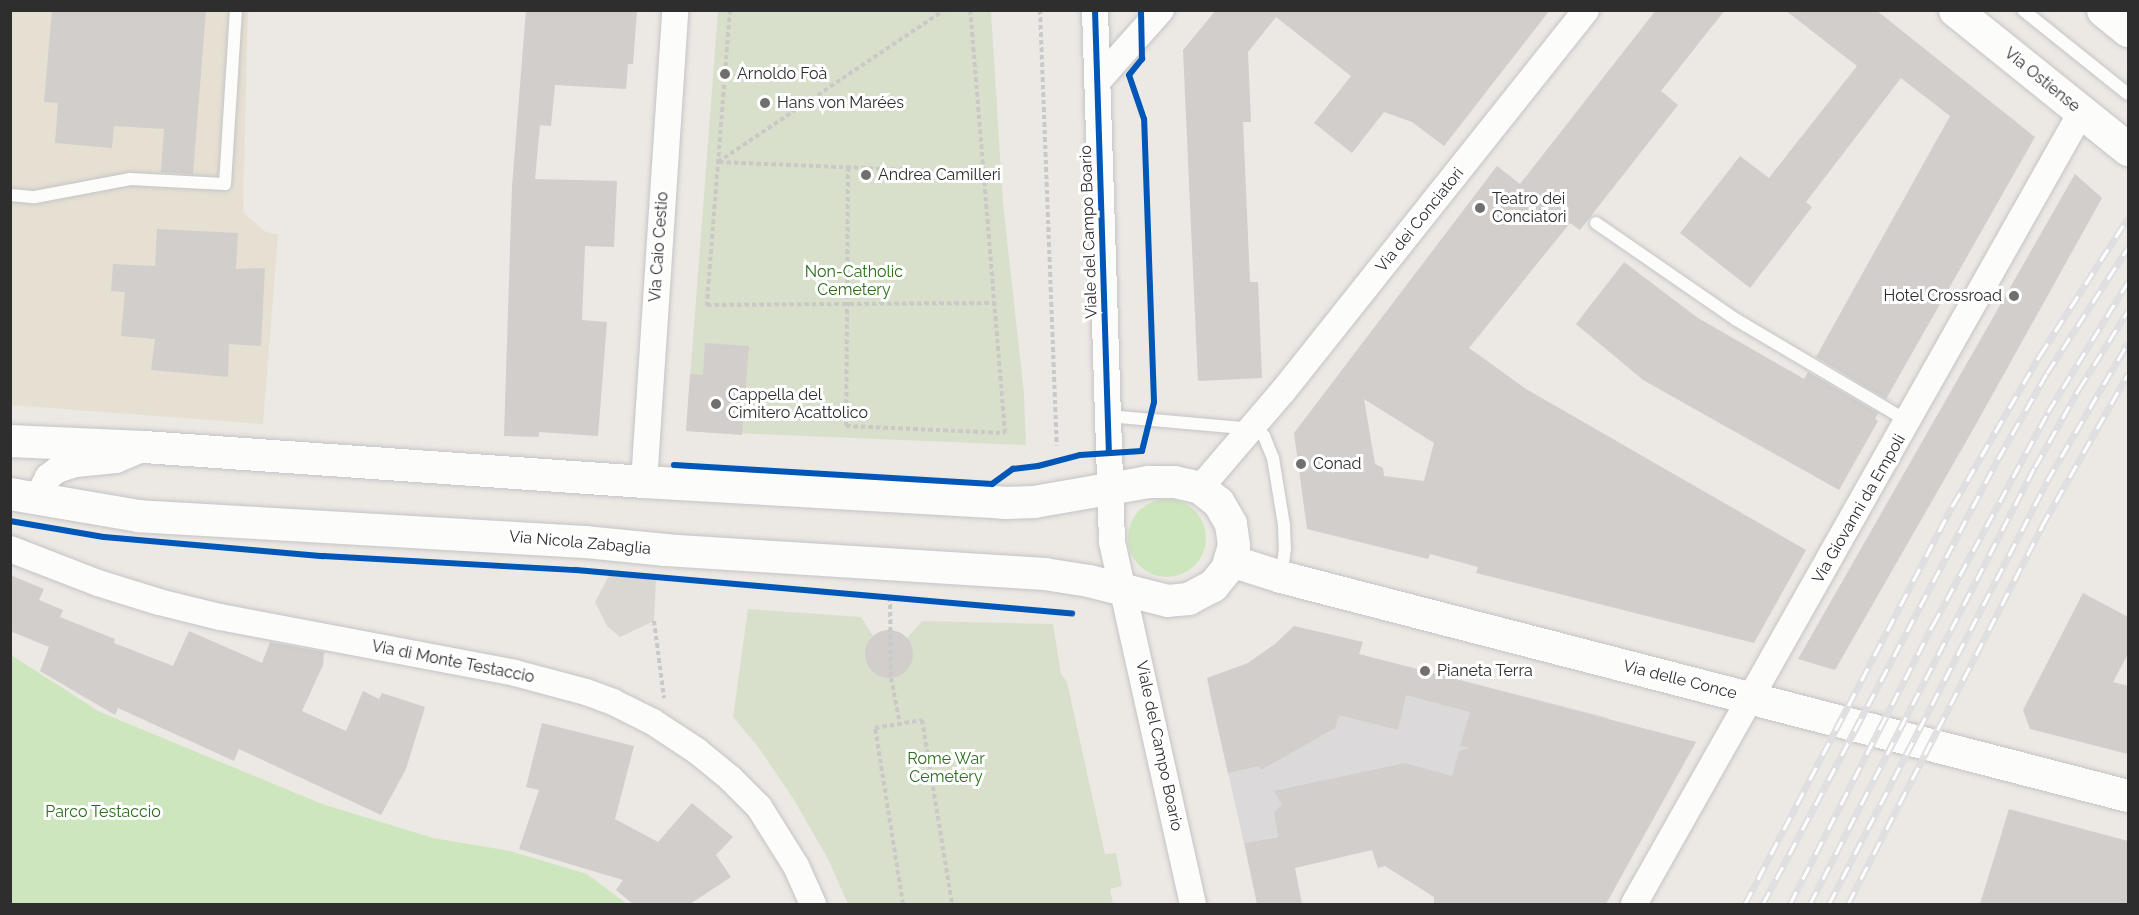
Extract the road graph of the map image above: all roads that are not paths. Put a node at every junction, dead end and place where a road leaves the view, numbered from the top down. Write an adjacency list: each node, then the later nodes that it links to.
1 (236, 10): 14 (lane)
2 (675, 10): 21 (street, Via Caio Cestio)
3 (1095, 10): 10 (street, Viale del Campo Boario)
4 (1161, 10): 10 (street)
5 (1586, 10): 18 (street, Via dei Conciatori)
6 (1955, 10): 12 (main road, Via Ostiense)
7 (2023, 10): 11 (lane)
8 (2103, 10): 9 (main road)
9 (2128, 30)
10 (1098, 81): 16 (street, Viale del Campo Boario)
11 (2128, 94)
12 (2082, 111): 13 (main road, Via Ostiense); 17 (street, Via Giovanni da Empoli)
13 (2128, 149)
14 (10, 195)
15 (1596, 223): 17 (lane)
16 (1108, 416): 18 (lane); 23 (street, Viale del Campo Boario)
17 (1909, 422): 29 (street, Via Giovanni da Empoli)
18 (1253, 429): 22 (street, Via dei Conciatori); 27 (lane)
19 (10, 441): 20 (street, Via Nicola Zabaglia)
20 (144, 447): 21 (street, Via Nicola Zabaglia); 24 (street, Via Nicola Zabaglia)
21 (644, 483): 23 (street, Via Nicola Zabaglia)
22 (1200, 488): 23 (street); 26 (street)
23 (1110, 489): 28 (street)
24 (23, 497): 28 (street, Via Nicola Zabaglia)
25 (10, 549): 31 (street, Via di Monte Testaccio)
26 (1232, 561): 27 (street, Via delle Conce); 28 (street)
27 (1281, 577): 29 (street, Via delle Conce)
28 (1123, 588): 32 (street, Viale del Campo Boario)
29 (1752, 698): 30 (street, Via delle Conce); 33 (street, Via Giovanni da Empoli)
30 (2128, 796)
31 (813, 904)
32 (1193, 904)
33 (1634, 904)

